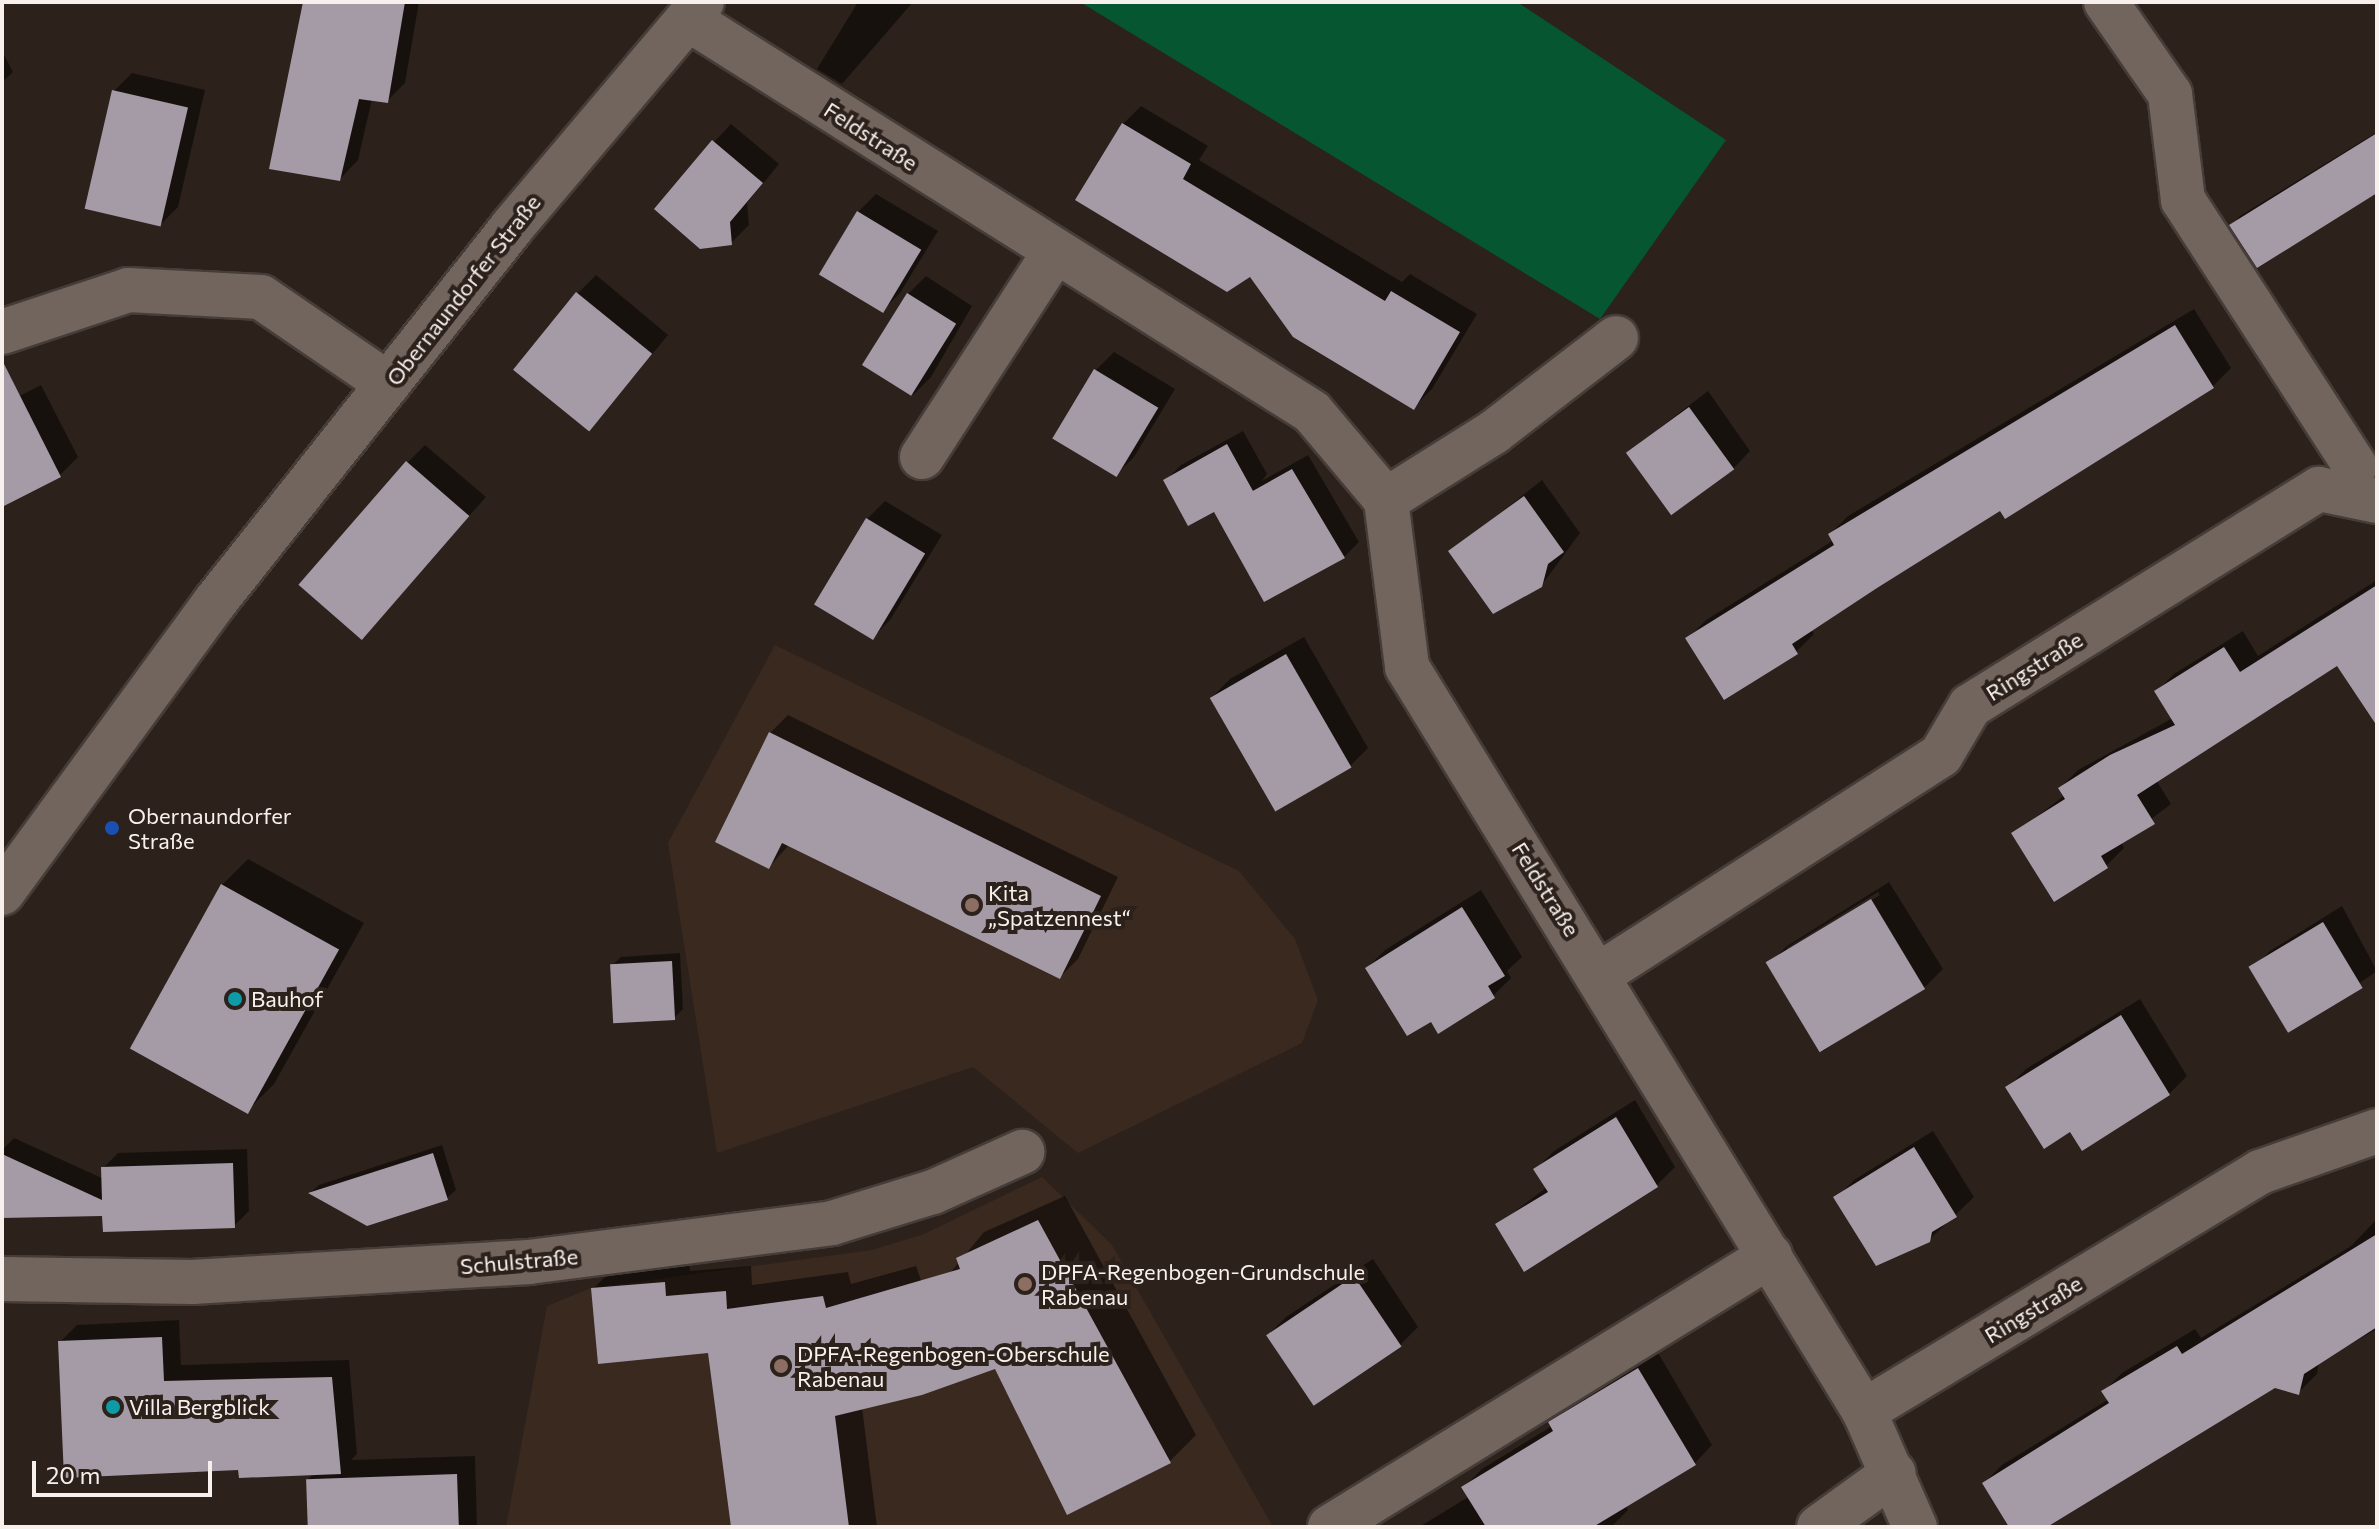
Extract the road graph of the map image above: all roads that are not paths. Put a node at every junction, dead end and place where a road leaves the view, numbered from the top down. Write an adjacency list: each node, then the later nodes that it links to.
1 (2106, 2): 8 (street)
2 (695, 10): 3 (street, Feldstraße); 6 (street, Obernaundorfer Straße)
3 (1054, 253): 7 (street); 9 (street, Feldstraße)
4 (2, 332): 6 (street)
5 (1616, 338): 9 (street)
6 (388, 384): 10 (street, Obernaundorfer Straße)
7 (922, 457)
8 (2366, 483): 11 (street, Ringstraße)
9 (1386, 500): 11 (street, Feldstraße)
10 (2, 893)
11 (1600, 974): 14 (street, Feldstraße)
12 (2377, 1131): 16 (street, Ringstraße)
13 (1022, 1152): 15 (street, Schulstraße)
14 (1770, 1256): 16 (street, Feldstraße); 18 (street)
15 (2, 1279)
16 (1864, 1411): 17 (street, Feldstraße)
17 (1894, 1473): 19 (street); 20 (street, Feldstraße)
18 (1330, 1527)
19 (1819, 1527)
20 (1915, 1527)

